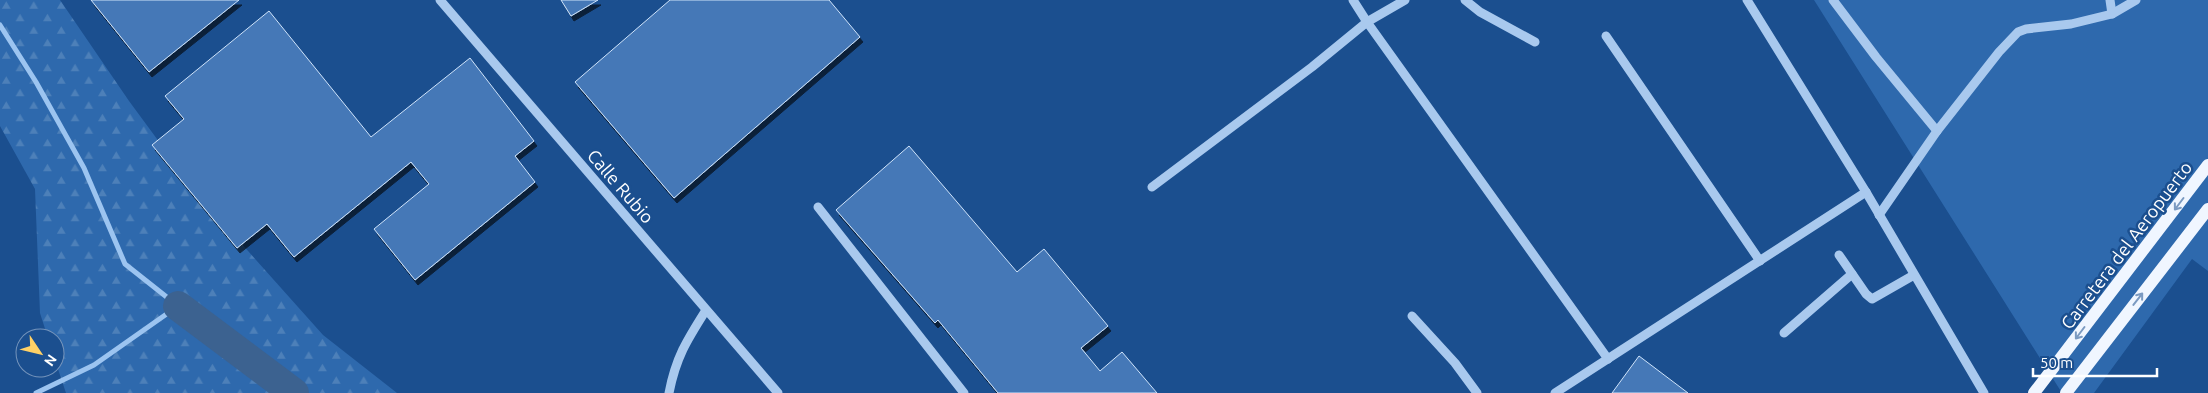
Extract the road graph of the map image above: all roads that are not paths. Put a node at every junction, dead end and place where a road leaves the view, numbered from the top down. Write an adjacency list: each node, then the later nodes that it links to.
1 (440, 0): 24 (street, Calle Rubio)
2 (1353, 0): 10 (street)
3 (1405, 0): 10 (street)
4 (1465, 0): 12 (street)
5 (1747, 0): 16 (street)
6 (1833, 0): 13 (street)
7 (2110, 0): 9 (street)
8 (2136, 0): 9 (street)
9 (2112, 14): 13 (street)
10 (1367, 22): 15 (street); 27 (street)
11 (1606, 36): 21 (street)
12 (1535, 42)
13 (1937, 131): 19 (street)
14 (2208, 165): 34 (main road, Carretera del Aeropuerto, one-way to 34)
15 (1152, 187)
16 (1866, 192): 19 (street); 21 (street)
17 (818, 207): 30 (street)
18 (2208, 209): 35 (main road, one-way to 18)
19 (1880, 215): 23 (street)
20 (1839, 255): 22 (street)
21 (1760, 261): 27 (street)
22 (1852, 274): 23 (street); 26 (street)
23 (1914, 275): 33 (street)
24 (706, 310): 28 (street); 29 (street, Calle Rubio)
25 (1412, 316): 31 (street)
26 (1784, 333)
27 (1608, 359): 32 (street)
28 (669, 393)
29 (778, 393)
30 (964, 393)
31 (1476, 393)
32 (1555, 393)
33 (1984, 393)
34 (2034, 393)
35 (2066, 393)

